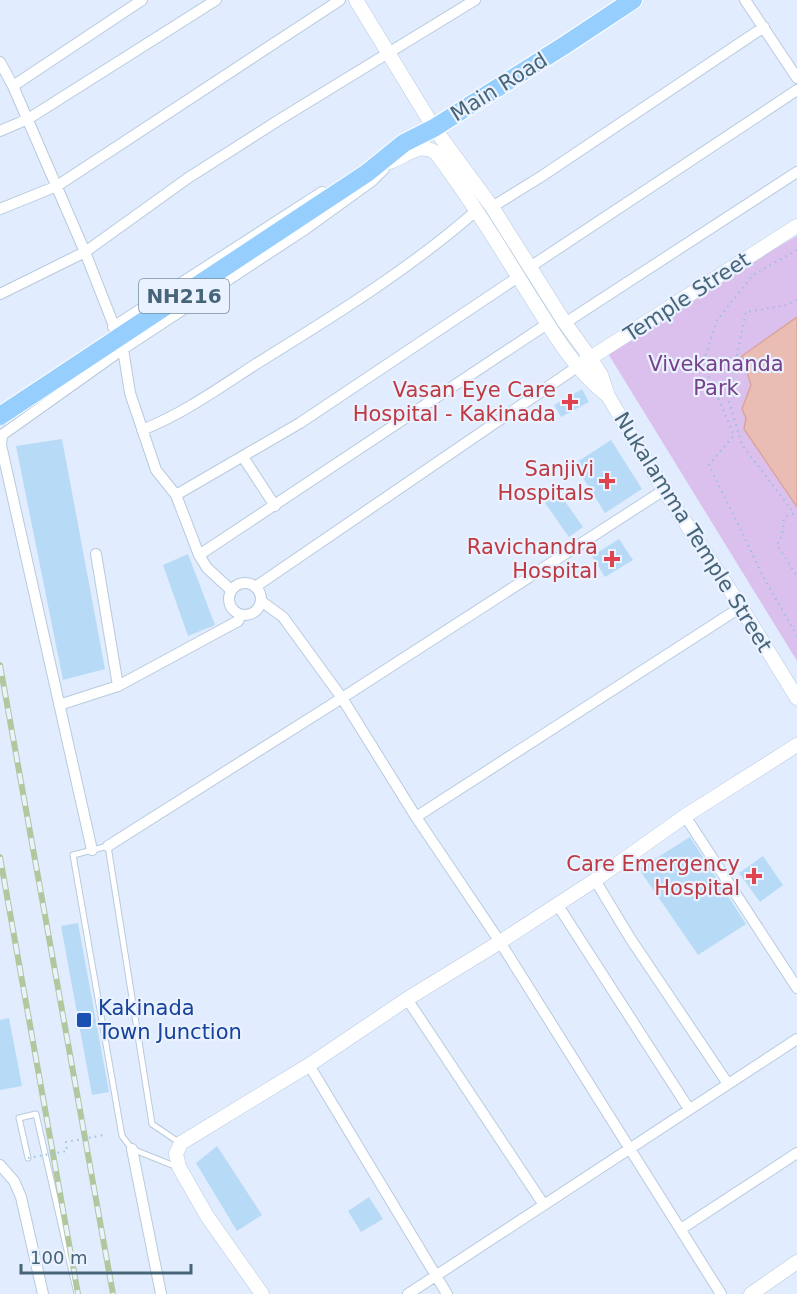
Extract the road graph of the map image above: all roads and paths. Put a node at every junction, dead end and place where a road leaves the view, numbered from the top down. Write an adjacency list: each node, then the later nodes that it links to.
1 (142, 0): 12 (street)
2 (216, 0): 14 (street)
3 (340, 0): 19 (street)
4 (356, 0): 9 (street, Nukalamma Temple Street)
5 (475, 0): 9 (street)
6 (633, 0): 15 (highway, Main Road / NH216)
7 (746, 0): 8 (street)
8 (764, 27): 11 (street); 20 (street)
9 (388, 53): 15 (street, Nukalamma Temple Street); 25 (street)
10 (0, 62): 12 (street)
11 (797, 78)
12 (13, 86): 14 (street)
13 (797, 90): 26 (street)
14 (27, 119): 16 (street); 19 (street)
15 (434, 128): 17 (highway, Main Road / NH216); 20 (street, Nukalamma Temple Street)
16 (0, 131)
17 (380, 164): 22 (street, Nukalamma Temple Street); 32 (street); 33 (street); 37 (highway, NH216, bridge)
18 (797, 172): 30 (street)
19 (57, 186): 21 (street); 25 (street)
20 (492, 207): 26 (street, Nukalamma Temple Street)
21 (0, 209)
22 (477, 210): 27 (street, Nukalamma Temple Street); 38 (street)
23 (797, 226): 34 (street, Temple Street)
24 (797, 250): 51 (path)
25 (85, 252): 28 (street); 32 (street)
26 (530, 267): 30 (street, Nukalamma Temple Street)
27 (518, 277): 31 (street, Nukalamma Temple Street); 39 (street)
28 (0, 294)
29 (797, 300): 45 (path)
30 (565, 323): 34 (street, Nukalamma Temple Street)
31 (547, 324): 35 (street, Nukalamma Temple Street); 42 (street)
32 (113, 327): 33 (street)
33 (123, 349): 38 (street); 55 (street)
34 (591, 358): 35 (street, Temple Street); 36 (street, Nukalamma Temple Street)
35 (577, 367): 36 (street, Nukalamma Temple Street); 46 (street)
36 (608, 396): 40 (street, Nukalamma Temple Street)
37 (0, 416)
38 (142, 430): 41 (street)
39 (243, 457): 41 (street); 42 (street)
40 (664, 490): 49 (street, Nukalamma Temple Street); 53 (street)
41 (176, 495): 44 (street)
42 (275, 506): 44 (street)
43 (96, 554): 52 (street)
44 (200, 555): 47 (street)
45 (797, 576)
46 (255, 586): 47 (street); 48 (street)
47 (231, 590): 50 (street)
48 (261, 601): 50 (street); 53 (street)
49 (741, 607): 54 (street, Nukalamma Temple Street); 58 (street)
50 (242, 615): 52 (street)
51 (797, 636)
52 (118, 686): 55 (street)
53 (342, 698): 58 (street); 59 (street)
54 (797, 698)
55 (59, 705): 60 (street)
56 (797, 745): 57 (street)
57 (685, 816): 61 (street); 64 (street)
58 (416, 817): 63 (street)
59 (108, 846): 60 (lane); 71 (lane)
60 (92, 850): 72 (lane)
61 (595, 880): 62 (street); 68 (street)
62 (557, 904): 63 (street); 69 (street)
63 (500, 942): 65 (street); 73 (street)
64 (797, 988)
65 (407, 999): 67 (street); 78 (street)
66 (797, 1039): 68 (street)
67 (309, 1065): 71 (street); 81 (street)
68 (728, 1084): 69 (street)
69 (689, 1109): 73 (street)
70 (104, 1135): 75 (path, bridge)
71 (180, 1143): 77 (street)
72 (132, 1149): 77 (lane); 84 (street)
73 (631, 1149): 78 (street); 79 (street)
74 (797, 1153): 79 (street)
75 (28, 1158): 83 (lane)
76 (0, 1165): 82 (street)
77 (179, 1167): 85 (street)
78 (544, 1205): 81 (street)
79 (681, 1228): 88 (street)
80 (797, 1262): 89 (street)
81 (435, 1276): 86 (street); 87 (street)
82 (43, 1294)
83 (77, 1294)
84 (161, 1294)
85 (262, 1294)
86 (408, 1294)
87 (447, 1294)
88 (721, 1294)
89 (751, 1294)

